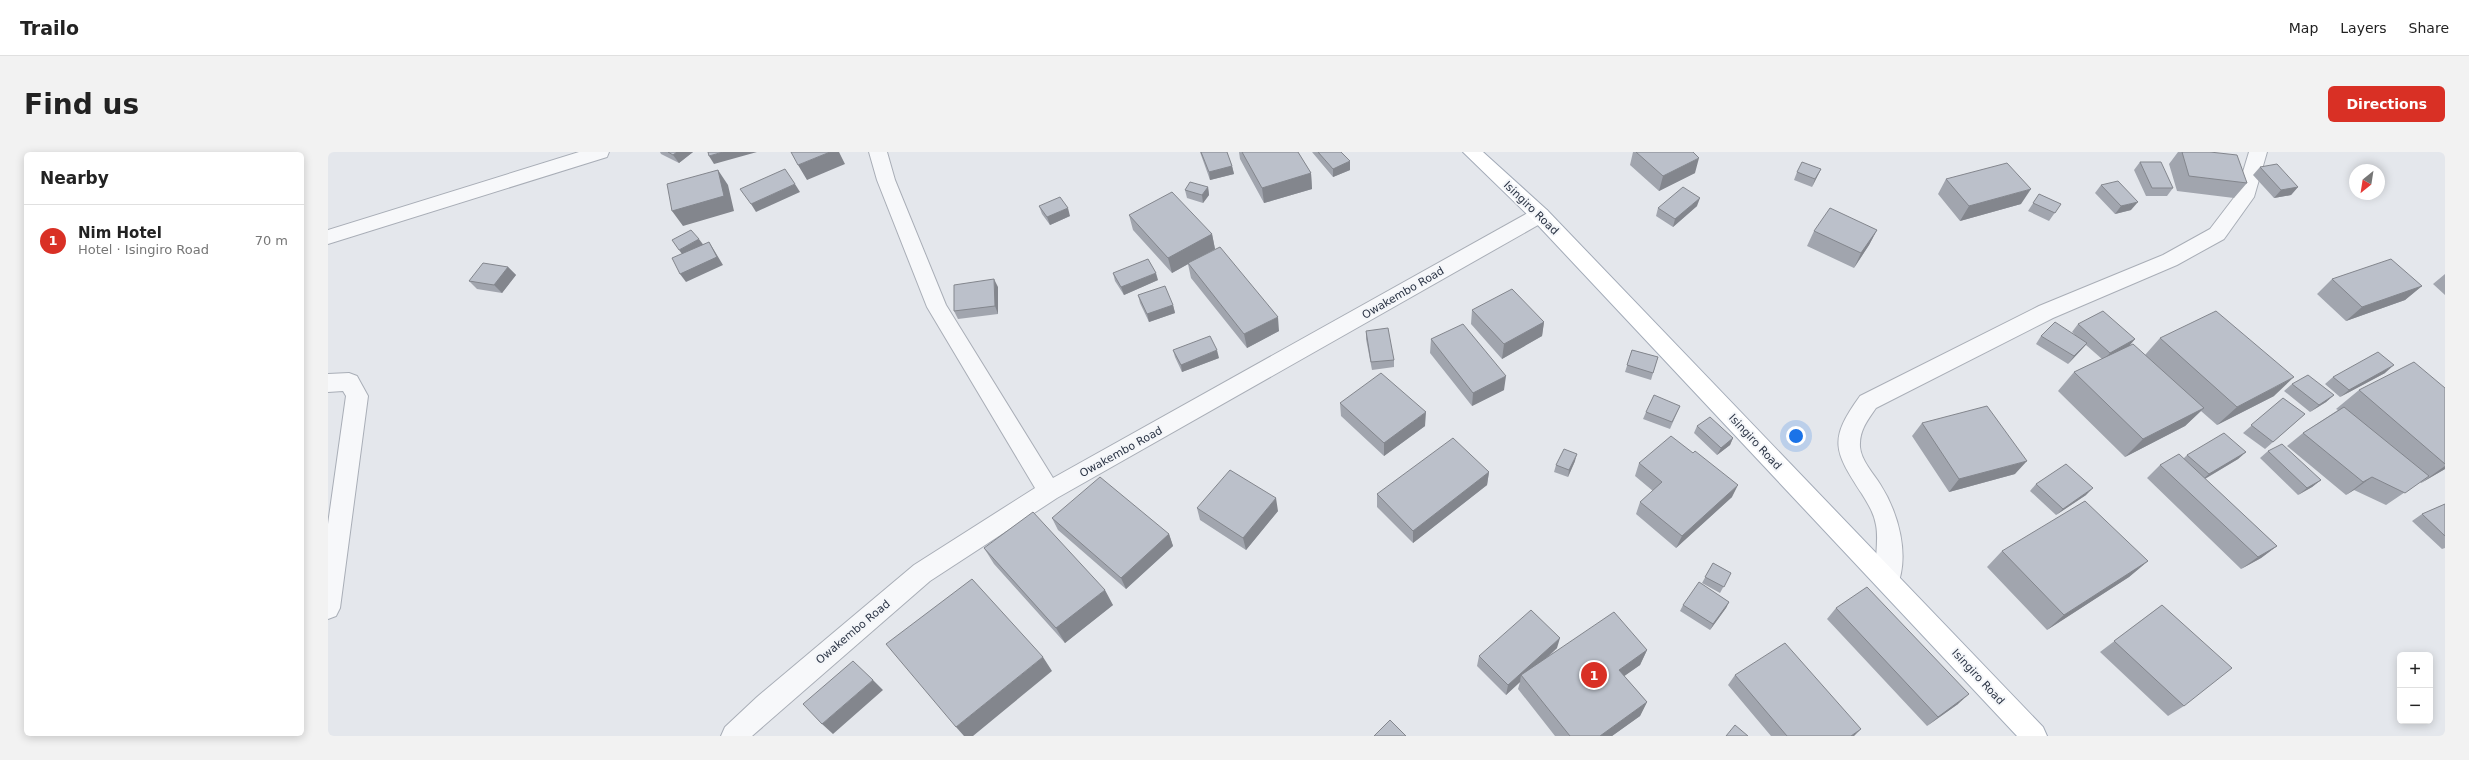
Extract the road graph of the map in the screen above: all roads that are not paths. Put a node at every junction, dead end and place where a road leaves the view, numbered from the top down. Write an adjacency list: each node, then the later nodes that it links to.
1 (600, 152): 6 (street)
2 (878, 152): 8 (street)
3 (1472, 152): 5 (main road, Isingiro Road)
4 (2258, 152): 9 (street)
5 (1540, 215): 8 (street, Owakembo Road); 9 (main road, Isingiro Road)
6 (328, 237)
7 (328, 383): 10 (street)
8 (1049, 491): 11 (street, Owakembo Road)
9 (1888, 581): 12 (main road, Isingiro Road)
10 (328, 608)
11 (734, 736)
12 (2034, 736)

